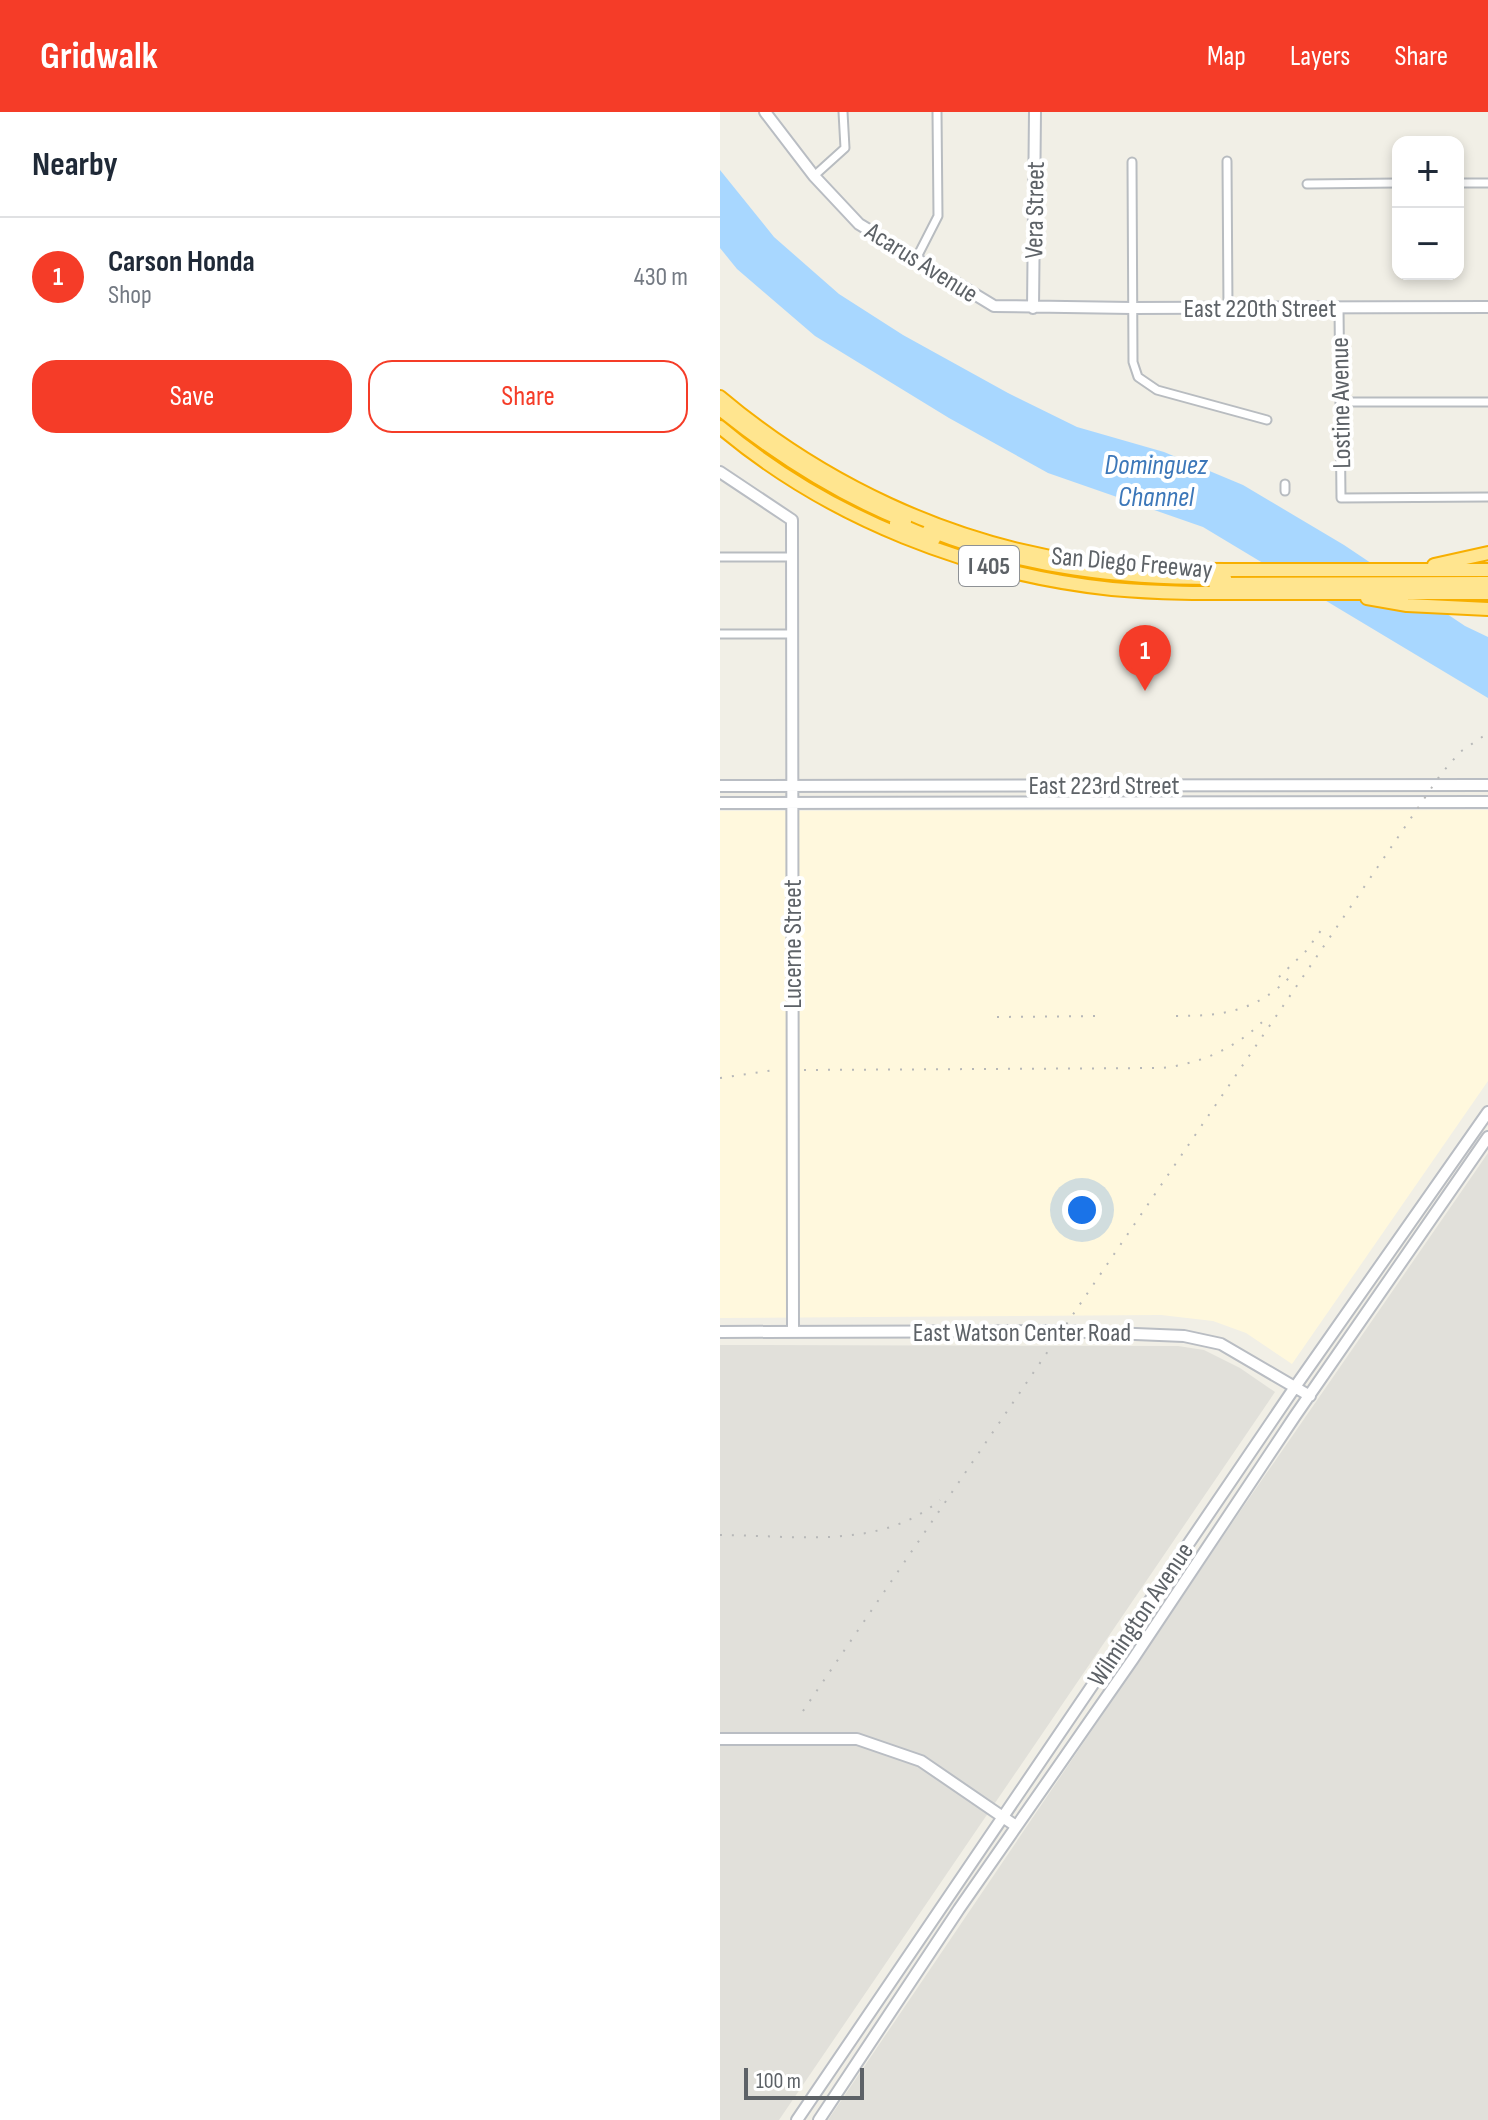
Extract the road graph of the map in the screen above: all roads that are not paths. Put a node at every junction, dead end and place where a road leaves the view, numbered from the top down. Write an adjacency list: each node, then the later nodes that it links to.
1 (765, 112): 7 (main road, Acarus Avenue)
2 (843, 112): 7 (street)
3 (937, 112): 12 (street)
4 (1035, 112): 14 (main road, Vera Street)
5 (1227, 161): 16 (street)
6 (1132, 162): 15 (street)
7 (814, 176): 12 (main road, Acarus Avenue)
8 (1392, 183): 11 (street)
9 (1464, 183): 10 (street)
10 (1488, 183)
11 (1307, 184)
12 (916, 259): 14 (main road, Acarus Avenue)
13 (1488, 307): 17 (main road, East 220th Street)
14 (1033, 308): 15 (main road, East 220th Street)
15 (1132, 308): 16 (main road, East 220th Street); 23 (street)
16 (1228, 308): 17 (main road, East 220th Street)
17 (1339, 308): 19 (street, Lostine Avenue)
18 (720, 397): 30 (highway, San Diego Freeway / I 405)
19 (1340, 402): 20 (street); 26 (street, Lostine Avenue)
20 (1488, 402)
21 (720, 409): 32 (highway)
22 (720, 416): 32 (highway)
23 (1267, 420)
24 (720, 427): 34 (highway, San Diego Freeway / I 405)
25 (721, 474): 29 (main road)
26 (1488, 497)
27 (1488, 553): 30 (highway)
28 (720, 557): 29 (street)
29 (791, 557): 38 (main road, Lucerne Street)
30 (1412, 570): 31 (highway, San Diego Freeway / I 405)
31 (1488, 570)
32 (1270, 581): 33 (highway)
33 (1488, 581)
34 (1332, 592): 35 (highway, San Diego Freeway / I 405); 36 (highway)
35 (1488, 593)
36 (1482, 609)
37 (720, 634): 38 (street)
38 (791, 634): 41 (main road, Lucerne Street)
39 (1488, 785): 41 (main road, East 223rd Street)
40 (720, 786): 41 (main road, East 223rd Street)
41 (792, 786): 44 (main road, Lucerne Street)
42 (1488, 802): 44 (main road, East 223rd Street)
43 (720, 803): 44 (main road, East 223rd Street)
44 (792, 803): 48 (main road, Lucerne Street)
45 (1487, 1116): 49 (main road, Wilmington Avenue)
46 (1488, 1137): 50 (main road, Wilmington Avenue)
47 (720, 1332): 48 (main road, East Watson Center Road)
48 (793, 1332): 49 (main road, East Watson Center Road)
49 (1295, 1387): 50 (main road, East Watson Center Road); 52 (main road, Wilmington Avenue)
50 (1310, 1396): 53 (main road, Wilmington Avenue)
51 (720, 1739): 52 (main road)
52 (1002, 1818): 53 (main road); 54 (main road, Wilmington Avenue)
53 (1016, 1826): 55 (main road, Wilmington Avenue)
54 (797, 2120)
55 (819, 2120)

